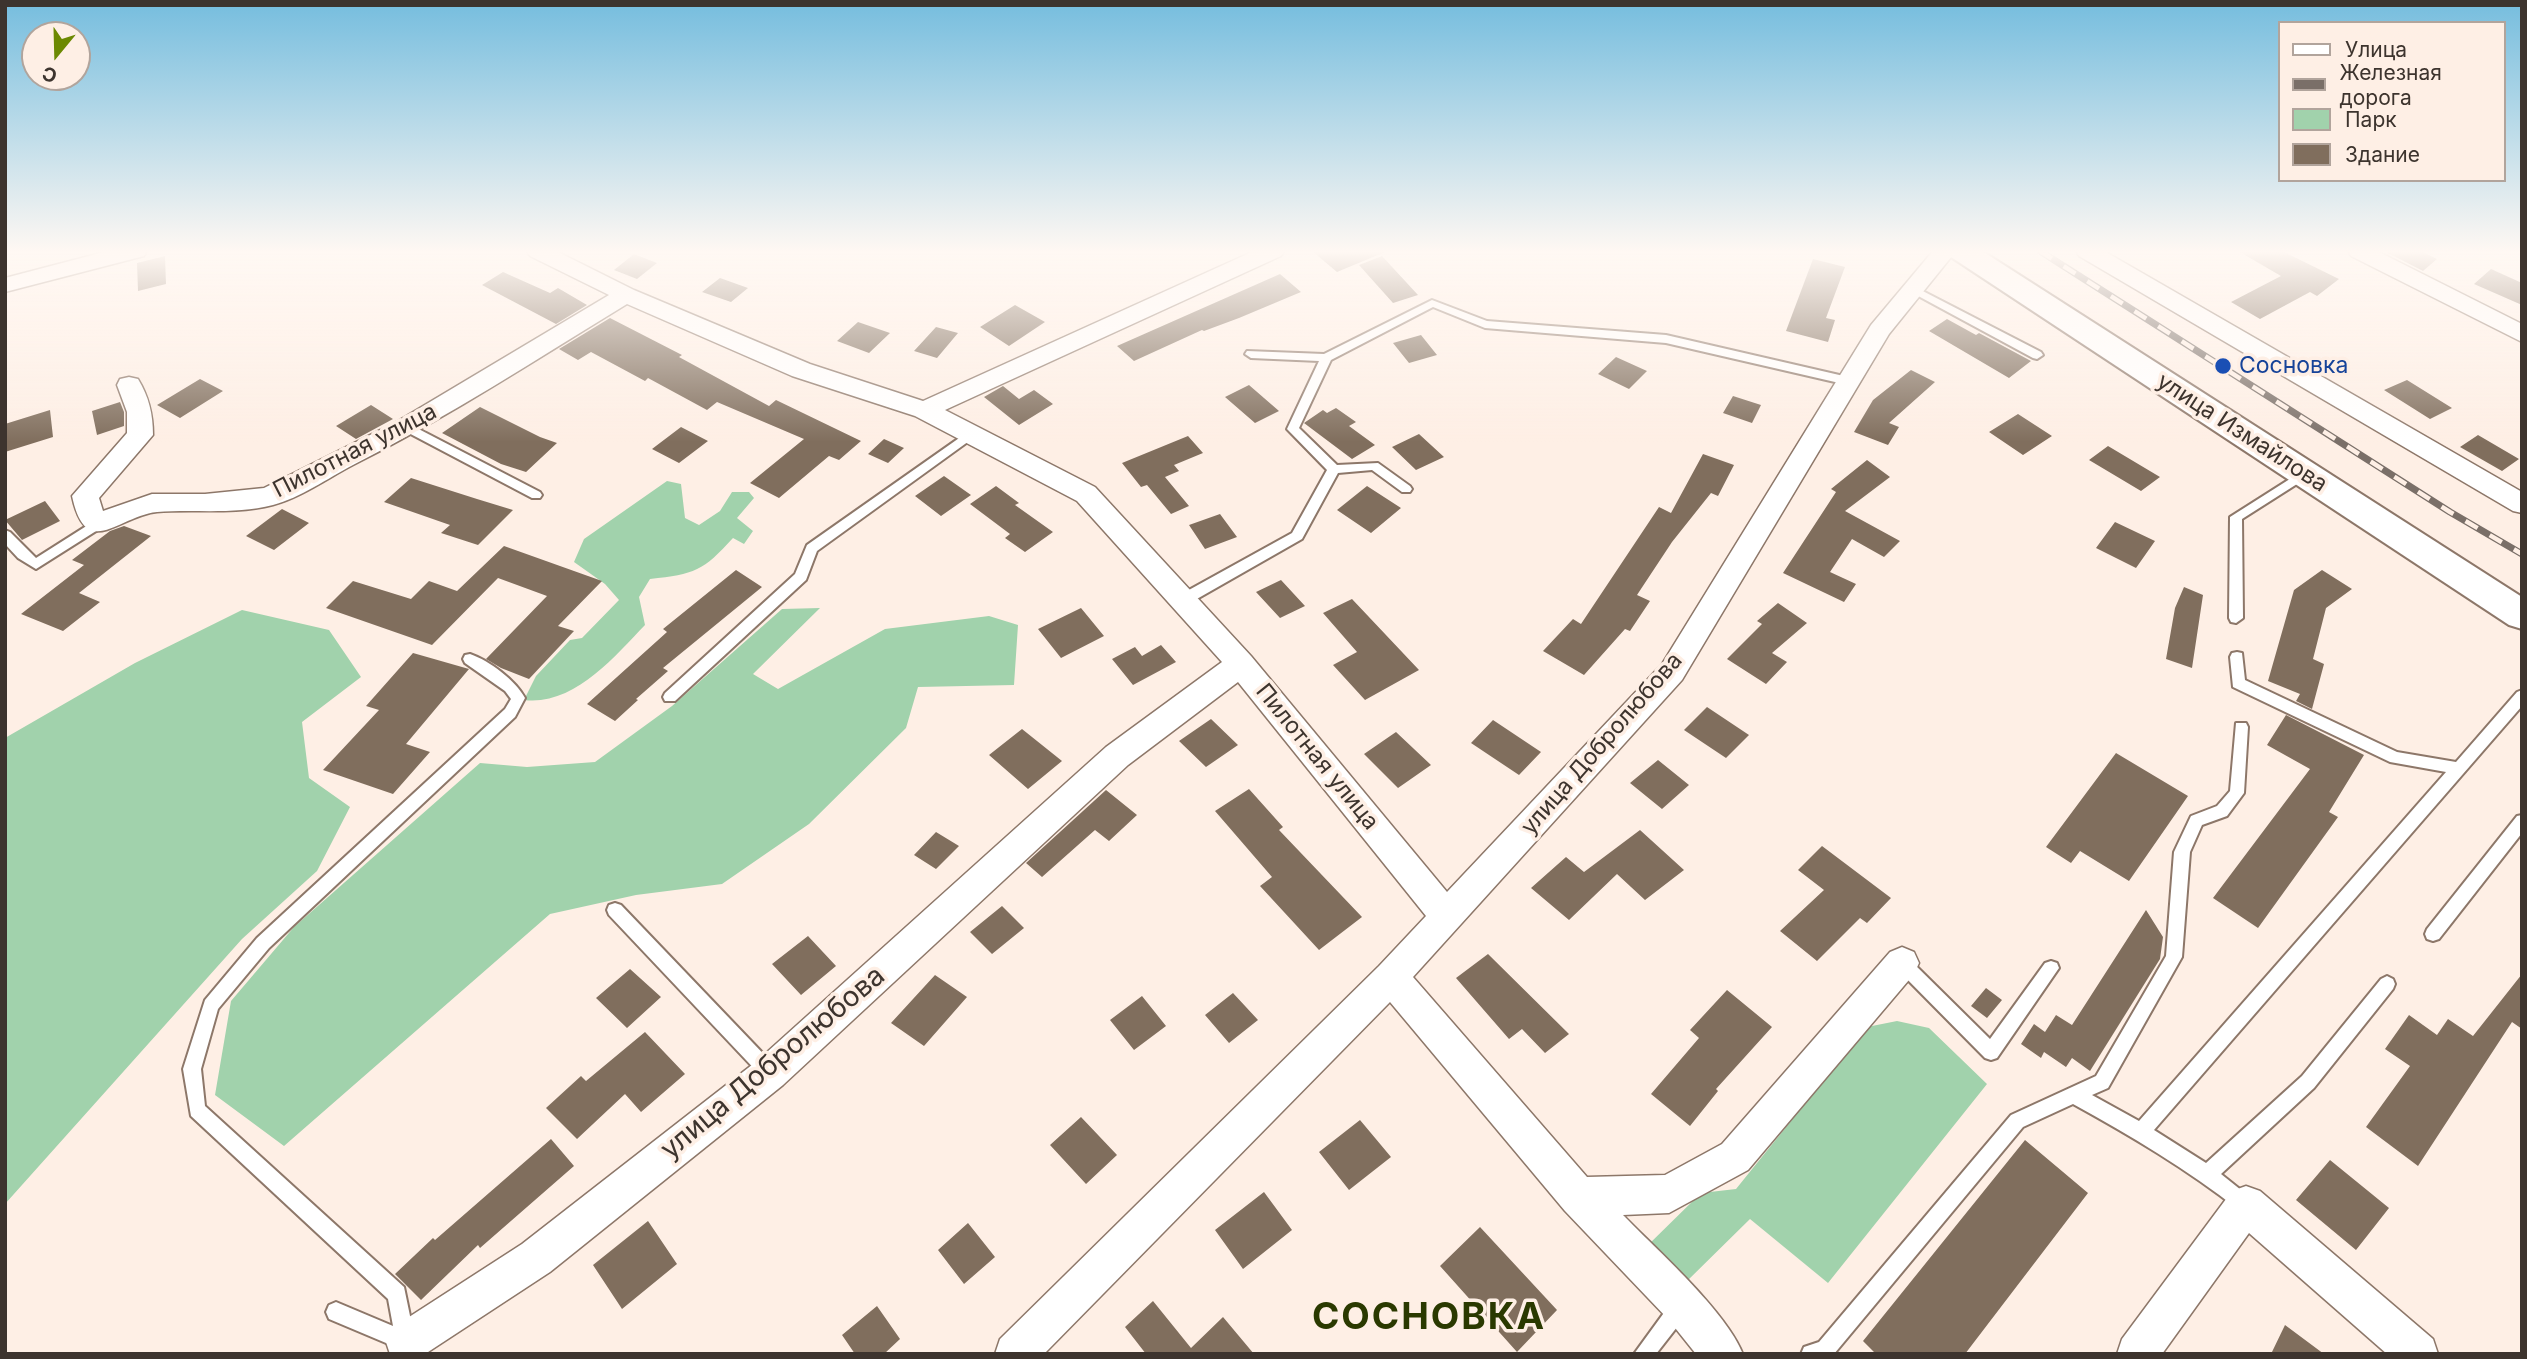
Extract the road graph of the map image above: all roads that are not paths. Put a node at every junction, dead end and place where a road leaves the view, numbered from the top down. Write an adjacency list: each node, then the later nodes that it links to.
1 (594, 314): 18 (street, Пилотная улица)
2 (671, 314): 17 (street, Пилотная улица)
3 (1134, 314): 17 (street)
4 (1410, 314): 14 (lane)
5 (1461, 314): 15 (lane)
6 (1892, 314): 15 (street, улица Добролюбова)
7 (1961, 314): 13 (lane)
8 (2059, 314): 21 (main road, улица Измайлова)
9 (2196, 314): 24 (street)
10 (2484, 314): 11 (street)
11 (2522, 334)
12 (1251, 354): 14 (lane)
13 (2037, 355)
14 (1326, 358): 20 (lane)
15 (1848, 382): 39 (street, улица Добролюбова)
16 (129, 385): 25 (street)
17 (924, 410): 19 (street, Пилотная улица)
18 (407, 427): 23 (lane); 25 (street, Пилотная улица)
19 (972, 433): 27 (street, Пилотная улица); 34 (lane)
20 (1334, 469): 22 (lane); 27 (lane)
21 (2304, 474): 28 (main road, улица Измайлова); 29 (lane)
22 (1406, 489)
23 (536, 495)
24 (2522, 505)
25 (99, 523): 26 (lane)
26 (5, 535)
27 (1183, 600): 32 (street, Пилотная улица)
28 (2522, 615)
29 (2236, 618)
30 (2237, 657): 36 (lane)
31 (470, 659): 53 (lane)
32 (1241, 664): 39 (street, Пилотная улица); 45 (street, улица Добролюбова)
33 (2522, 696): 36 (lane)
34 (670, 697)
35 (2241, 727): 46 (lane)
36 (2458, 768): 47 (lane)
37 (2522, 821): 40 (lane)
38 (615, 910): 45 (lane)
39 (1447, 916): 43 (street, улица Добролюбова)
40 (2433, 934)
41 (1902, 963): 42 (lane); 49 (street)
42 (2051, 968)
43 (1391, 977): 49 (street); 54 (street, улица Добролюбова)
44 (2388, 984): 48 (lane)
45 (770, 1073): 53 (street, улица Добролюбова)
46 (2074, 1095): 47 (lane); 57 (lane)
47 (2141, 1132): 48 (lane)
48 (2207, 1174): 50 (lane)
49 (1579, 1197): 51 (street)
50 (2246, 1205): 58 (street); 59 (street)
51 (1682, 1305): 55 (lane); 56 (street)
52 (336, 1312): 53 (lane)
53 (403, 1348)
54 (1014, 1354)
55 (1644, 1354)
56 (1723, 1354)
57 (1811, 1354)
58 (2137, 1354)
59 (2417, 1354)

